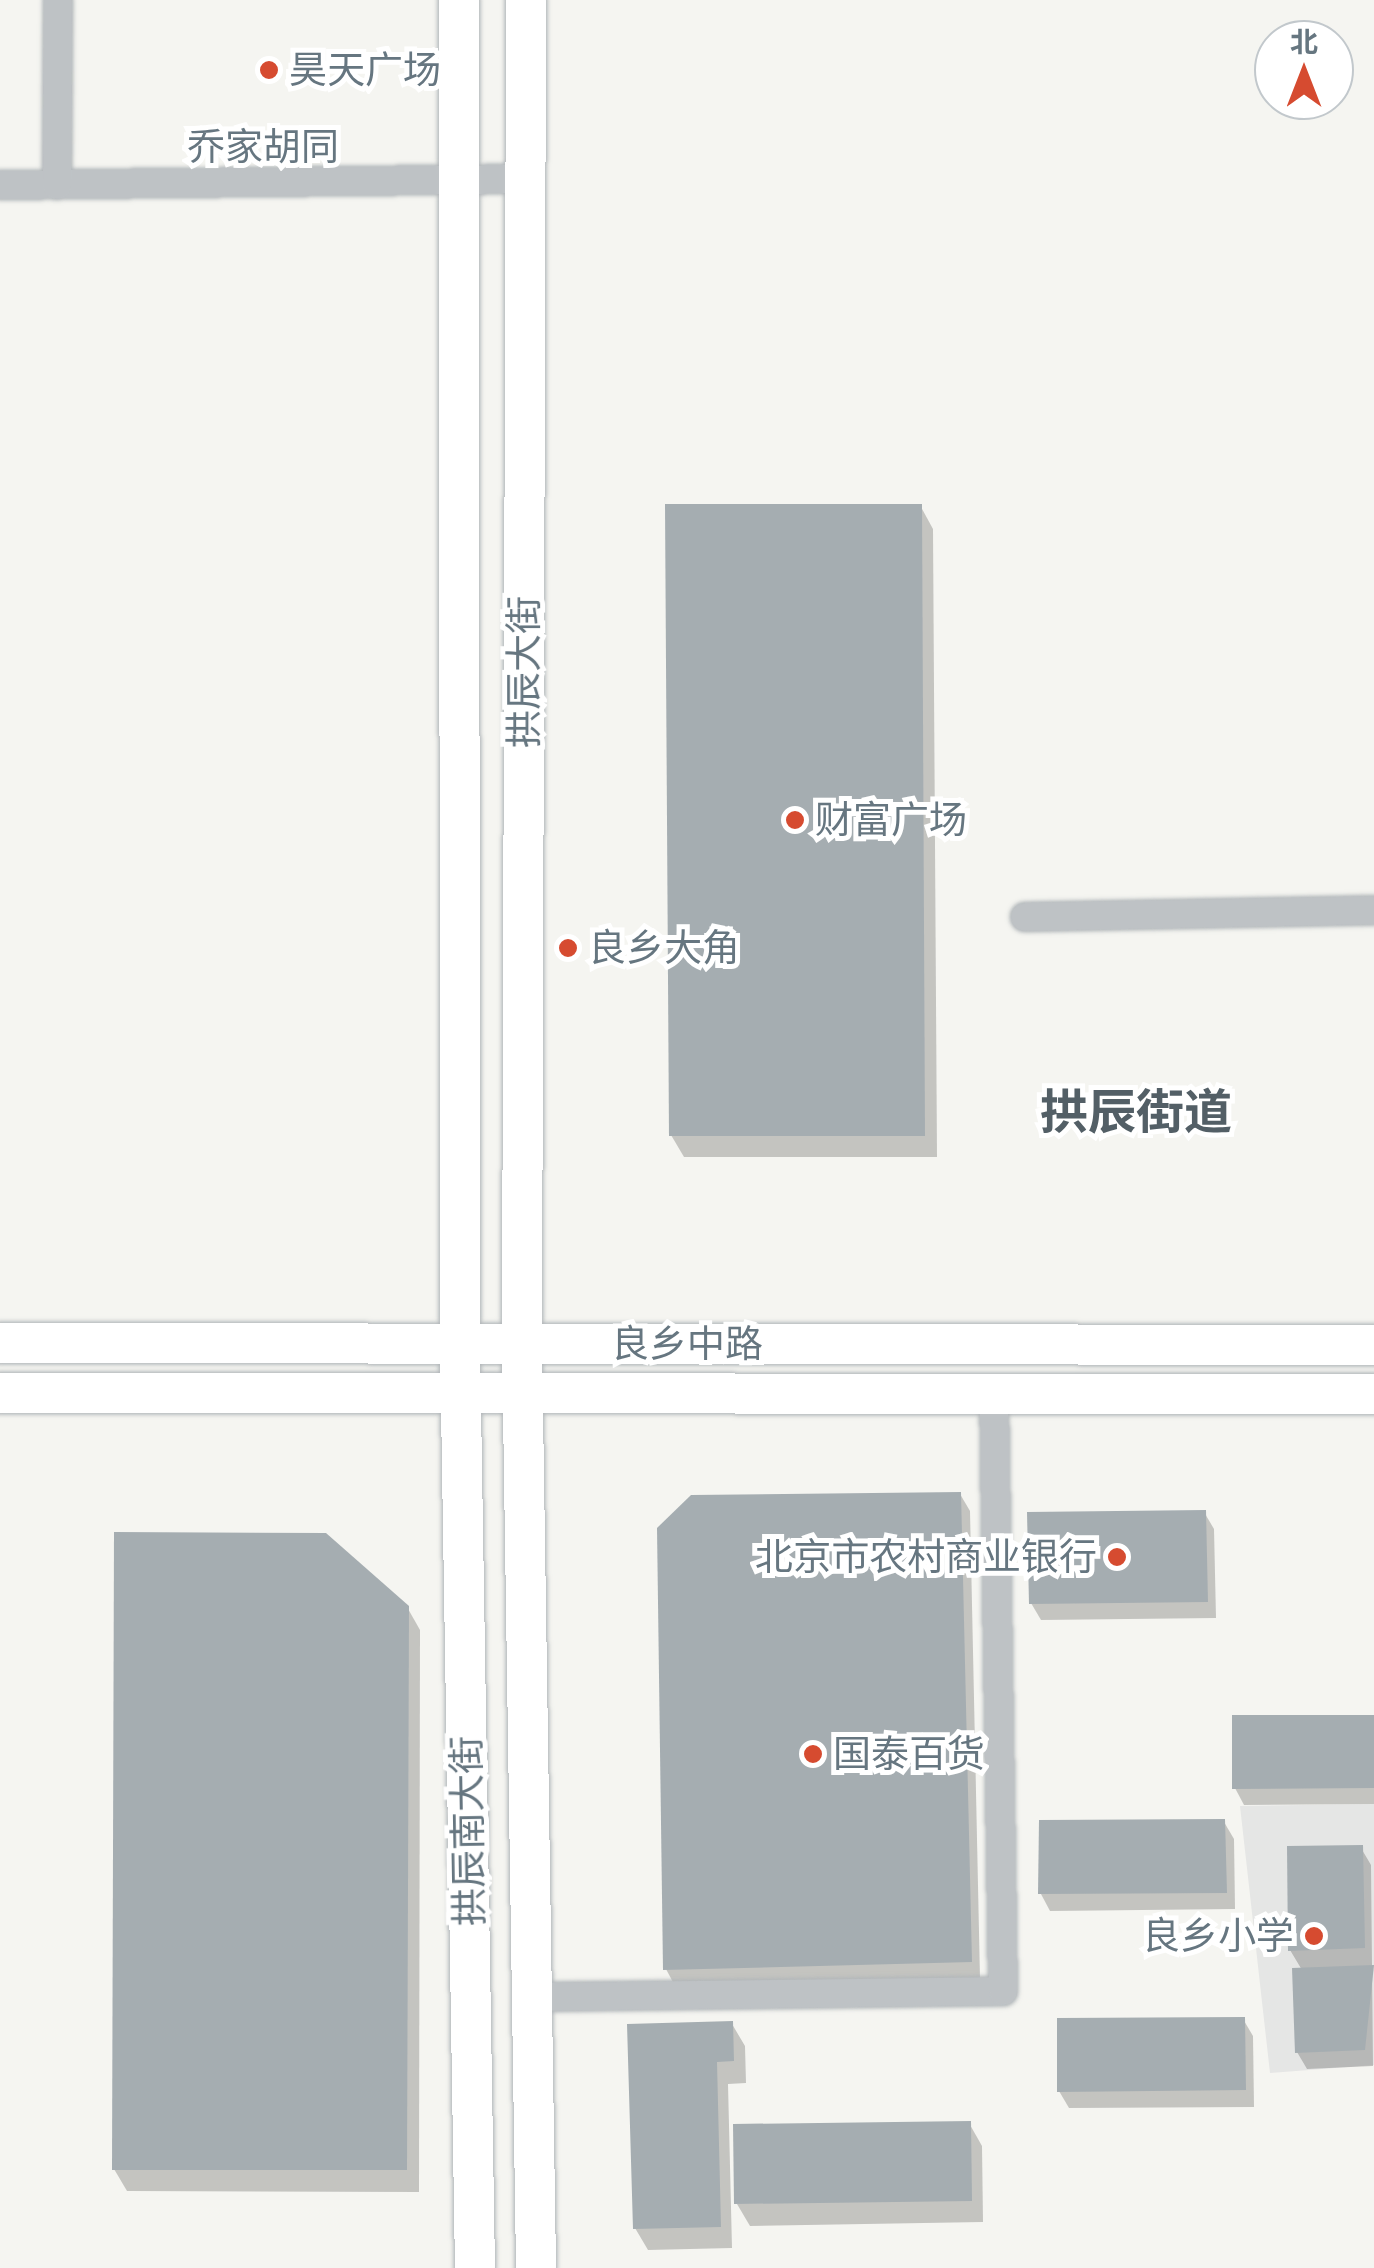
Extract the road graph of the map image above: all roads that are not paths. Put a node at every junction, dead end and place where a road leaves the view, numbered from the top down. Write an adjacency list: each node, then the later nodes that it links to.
1 (58, 0): 6 (street)
2 (459, 0): 5 (street, 拱辰大街)
3 (526, 0): 4 (street, 拱辰大街)
4 (525, 179): 5 (street, 乔家胡同); 12 (street, 拱辰大街)
5 (459, 183): 6 (street, 乔家胡同); 11 (street, 拱辰大街)
6 (58, 185): 7 (street, 乔家胡同)
7 (0, 186)
8 (1374, 910): 9 (street)
9 (1025, 917)
10 (0, 1343): 11 (street, 良乡中路)
11 (460, 1344): 12 (street, 良乡中路); 15 (street, 拱辰大街)
12 (522, 1344): 13 (street, 良乡中路); 16 (street, 拱辰大街)
13 (1374, 1344)
14 (0, 1393): 15 (street, 良乡中路)
15 (461, 1394): 16 (street, 良乡中路); 20 (street, 拱辰南大街)
16 (523, 1394): 17 (street, 良乡中路); 19 (street, 拱辰南大街)
17 (994, 1394): 18 (street, 良乡中路); 19 (street)
18 (1374, 1394)
19 (532, 1997): 21 (street, 拱辰南大街)
20 (475, 2268)
21 (536, 2268)

